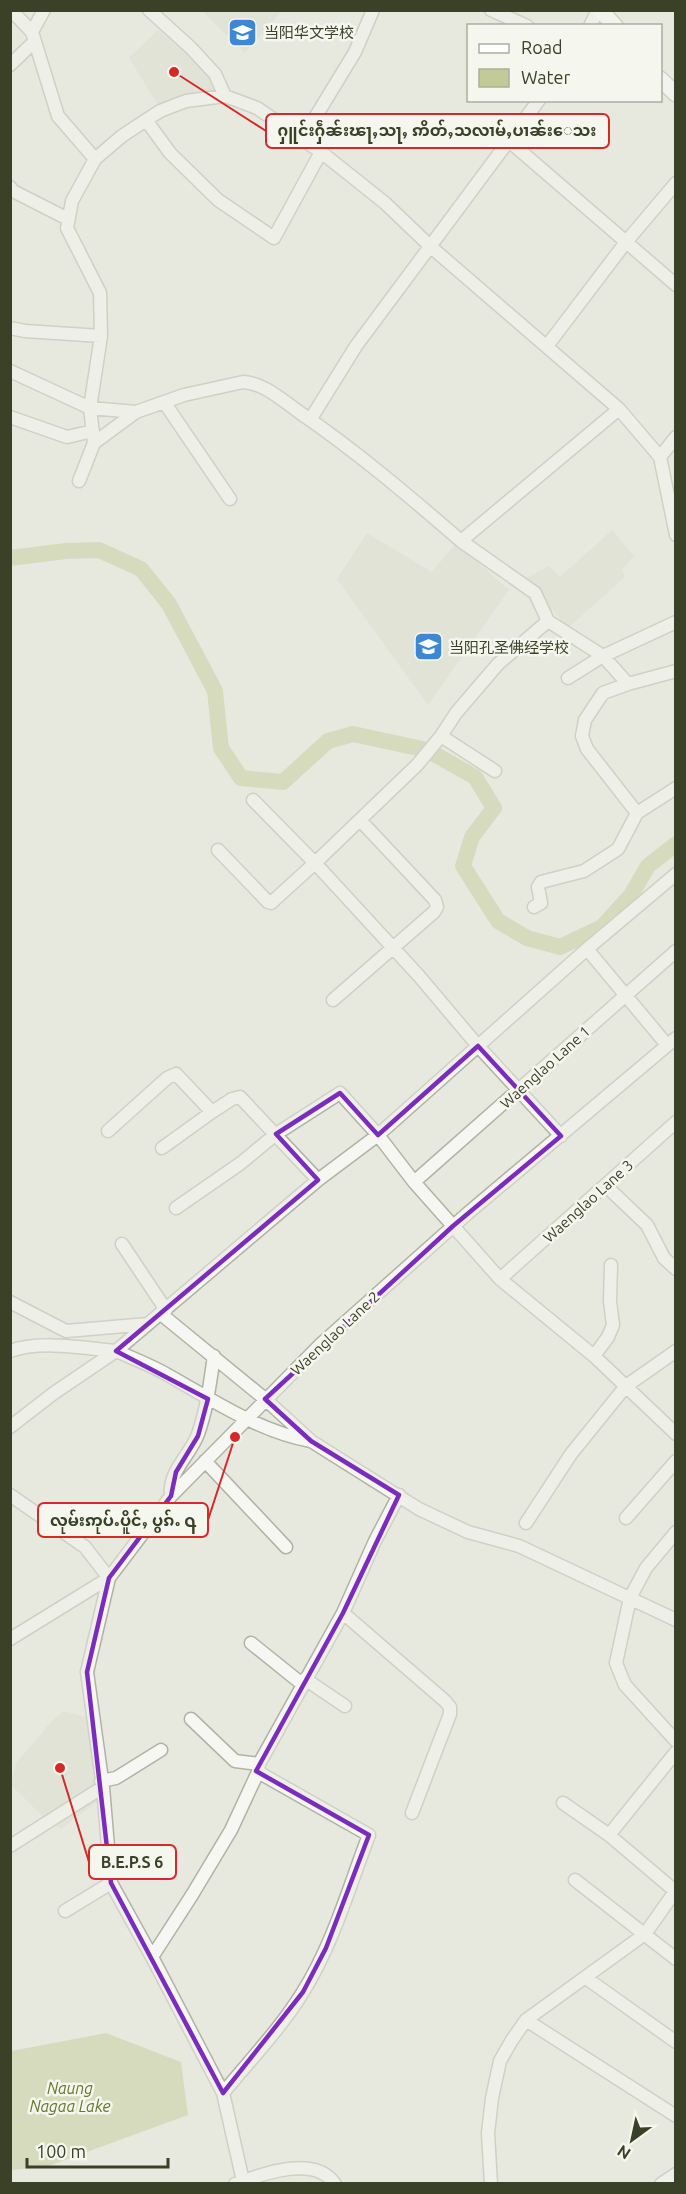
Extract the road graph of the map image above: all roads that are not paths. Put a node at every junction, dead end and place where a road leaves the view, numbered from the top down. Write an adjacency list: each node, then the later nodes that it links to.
1 (11, 10): 10 (street)
2 (44, 10): 10 (street)
3 (149, 10): 14 (street)
4 (373, 10): 17 (street)
5 (491, 10): 7 (street)
6 (599, 10): 8 (street); 9 (main road)
7 (522, 24)
8 (591, 24)
9 (613, 24)
10 (34, 37): 11 (street); 20 (street)
11 (10, 65)
12 (662, 80): 13 (main road)
13 (675, 94)
14 (225, 96): 16 (street); 17 (street)
15 (538, 102): 18 (street)
16 (146, 120): 19 (street); 20 (street)
17 (302, 139): 19 (street)
18 (509, 141): 24 (street); 25 (street)
19 (321, 152): 25 (street)
20 (96, 159): 23 (street)
21 (675, 183): 24 (street)
22 (10, 187): 23 (street)
23 (68, 219): 28 (street)
24 (626, 242): 26 (street); 29 (street)
25 (431, 247): 29 (street); 36 (street)
26 (675, 285)
27 (10, 328): 28 (street)
28 (101, 336): 32 (street)
29 (547, 346): 33 (street)
30 (10, 371): 32 (street)
31 (164, 402): 34 (street); 36 (street); 41 (street)
32 (90, 408): 34 (street); 37 (street)
33 (619, 409): 39 (street); 43 (street)
34 (136, 412): 37 (street)
35 (10, 417): 37 (street)
36 (310, 420): 43 (street)
37 (94, 437): 40 (street)
38 (675, 437): 39 (street)
39 (660, 457): 42 (street)
40 (79, 481)
41 (230, 499)
42 (675, 535)
43 (461, 541): 44 (street)
44 (548, 621): 46 (street); 50 (street)
45 (675, 622): 46 (street)
46 (603, 656): 48 (street); 49 (street)
47 (675, 671): 49 (street)
48 (568, 678)
49 (628, 684): 54 (street)
50 (441, 736): 51 (street); 55 (street)
51 (495, 771)
52 (675, 788): 54 (street)
53 (253, 800): 57 (street)
54 (637, 813): 59 (street)
55 (360, 820): 57 (street); 60 (street)
56 (218, 850): 57 (street)
57 (315, 863): 60 (street)
58 (675, 874): 61 (street)
59 (534, 907)
60 (392, 947): 64 (street); 66 (street)
61 (587, 949): 63 (street); 66 (street)
62 (675, 951): 63 (street, Waenglao Lane 1)
63 (626, 995): 65 (street); 67 (street, Waenglao Lane 1)
64 (333, 1000)
65 (671, 1042): 73 (street, Waenglao Lane 2)
66 (478, 1046): 67 (street); 72 (street)
67 (519, 1089): 73 (street); 76 (street, Waenglao Lane 1)
68 (212, 1112): 70 (street); 71 (street); 74 (street)
69 (675, 1122): 77 (street, Waenglao Lane 3)
70 (108, 1131)
71 (276, 1134): 72 (street); 75 (street); 78 (street)
72 (378, 1135): 75 (street); 76 (street)
73 (561, 1136): 79 (street, Waenglao Lane 2)
74 (162, 1148)
75 (318, 1180): 85 (street)
76 (414, 1182): 79 (street)
77 (606, 1185): 82 (street); 83 (street, Waenglao Lane 3)
78 (176, 1208)
79 (453, 1226): 83 (street); 94 (street, Waenglao Lane 2)
80 (122, 1244): 85 (street)
81 (611, 1265): 91 (street)
82 (675, 1269)
83 (500, 1279): 91 (street)
84 (10, 1302): 86 (street)
85 (163, 1312): 86 (street); 90 (street)
86 (148, 1324): 88 (street)
87 (10, 1351): 88 (street)
88 (116, 1351): 93 (street); 96 (street)
89 (675, 1351): 92 (street)
90 (214, 1356): 93 (street); 94 (street)
91 (594, 1356): 92 (street)
92 (626, 1386): 97 (street); 105 (street)
93 (208, 1399): 95 (street); 103 (street)
94 (265, 1399): 95 (street, Waenglao Lane 2); 98 (street)
95 (246, 1419): 98 (street); 99 (street, Waenglao Lane 2)
96 (10, 1427)
97 (675, 1434)
98 (311, 1441): 102 (street)
99 (205, 1461): 103 (street, Waenglao Lane 2); 107 (street)
100 (675, 1461): 104 (street)
101 (10, 1495): 108 (street)
102 (399, 1495): 109 (street); 110 (street)
103 (171, 1496): 108 (street, Waenglao Lane 2)
104 (626, 1518)
105 (526, 1524)
106 (675, 1532): 109 (street)
107 (286, 1547)
108 (109, 1578): 112 (street, Waenglao Lane 2); 121 (street)
109 (630, 1598): 111 (street); 117 (street)
110 (343, 1612): 114 (street); 123 (street)
111 (675, 1620)
112 (10, 1639)
113 (251, 1643): 114 (street)
114 (304, 1682): 115 (street); 120 (street)
115 (345, 1706)
116 (191, 1719): 120 (street)
117 (675, 1741)
118 (162, 1750): 121 (street)
119 (675, 1752): 124 (street)
120 (259, 1768): 131 (street); 136 (street)
121 (102, 1784): 125 (street); 127 (street)
122 (562, 1803): 124 (street)
123 (412, 1813)
124 (609, 1835): 128 (street)
125 (10, 1846)
126 (575, 1880): 130 (street)
127 (111, 1883): 129 (street); 131 (street)
128 (675, 1890): 130 (street)
129 (64, 1911)
130 (645, 1934): 132 (street); 133 (street)
131 (152, 1957): 136 (street)
132 (675, 1959)
133 (586, 1978): 134 (street); 135 (street)
134 (526, 2020): 137 (street); 141 (street)
135 (675, 2042)
136 (223, 2093): 139 (street)
137 (675, 2116)
138 (675, 2174): 142 (street)
139 (247, 2181): 140 (street)
140 (335, 2184)
141 (491, 2184)
142 (661, 2184)

